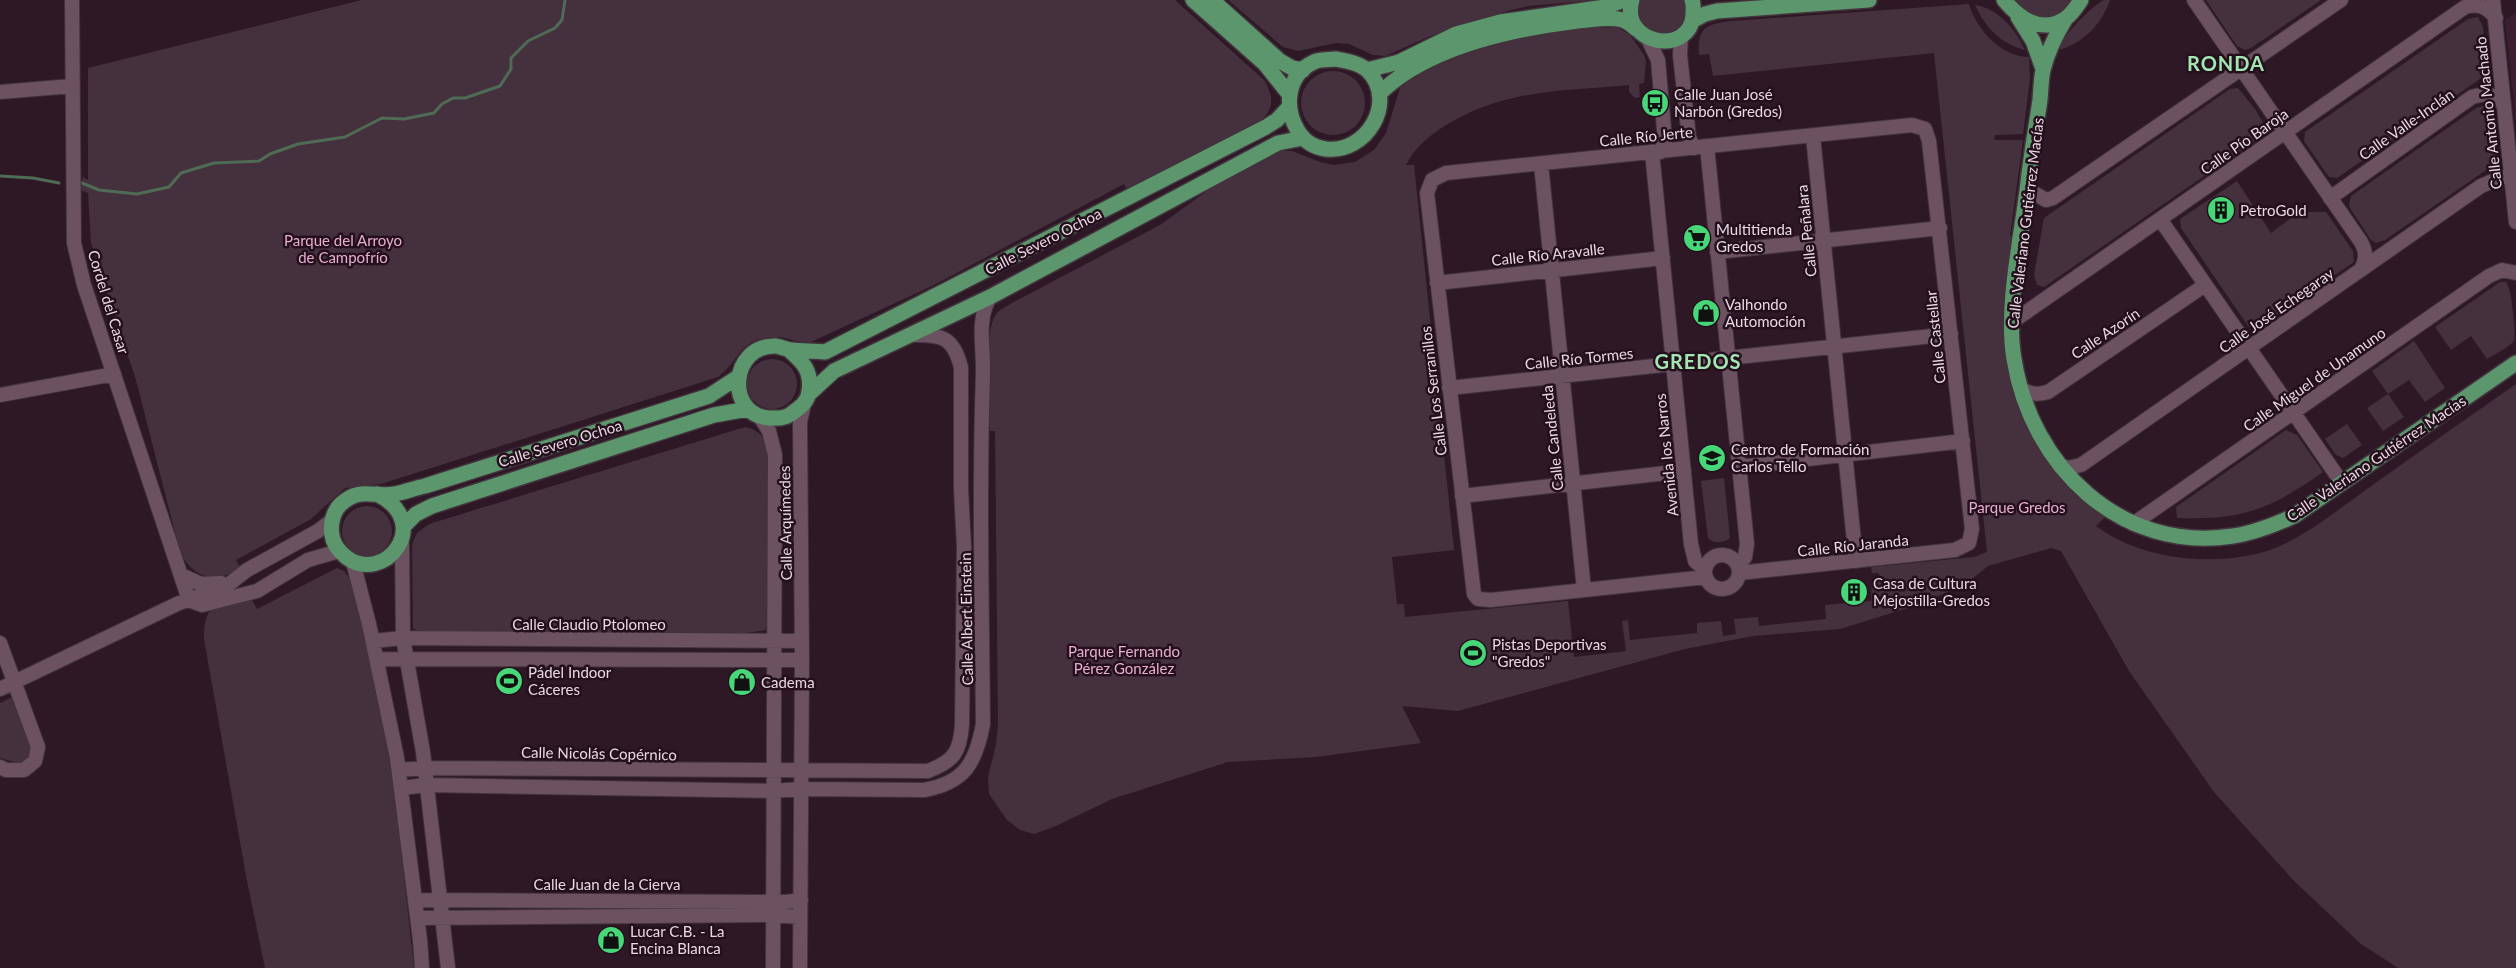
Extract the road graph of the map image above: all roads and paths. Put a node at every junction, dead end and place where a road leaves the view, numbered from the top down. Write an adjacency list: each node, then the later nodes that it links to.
1 (72, 0): 23 (street, Cordel del Casar)
2 (1193, 0): 26 (main road)
3 (1212, 0): 20 (main road)
4 (1624, 0): 21 (main road)
5 (1632, 0): 17 (main road)
6 (1692, 0): 16 (main road)
7 (1869, 0): 16 (main road)
8 (2004, 0): 13 (main road, Calle Valeriano Gutiérrez Macías)
9 (2081, 0): 14 (main road, Calle Valeriano Gutiérrez Macías)
10 (2194, 0): 19 (street)
11 (2341, 0): 19 (street)
12 (2493, 0): 15 (street, Calle Antonio Machado)
13 (2017, 16): 14 (main road); 22 (main road, Calle Valeriano Gutiérrez Macías)
14 (2066, 18): 22 (main road, Calle Valeriano Gutiérrez Macías)
15 (2496, 18): 27 (street, Calle Antonio Machado); 29 (street, Calle Pío Baroja)
16 (1692, 21): 18 (main road)
17 (1642, 34): 18 (main road); 25 (main road); 33 (street, Avenida los Narros)
18 (1681, 36): 32 (street)
19 (2241, 69): 29 (street); 37 (street)
20 (1303, 70): 21 (main road); 26 (main road)
21 (1368, 70): 25 (main road)
22 (2043, 70): 37 (main road, Calle Valeriano Gutiérrez Macías)
23 (72, 86): 24 (street); 60 (street, Cordel del Casar)
24 (0, 92)
25 (1379, 94): 31 (main road)
26 (1289, 101): 31 (main road); 56 (main road, Calle Severo Ochoa)
27 (2503, 104): 35 (street, Calle Antonio Machado); 38 (street, Calle Valle-Inclán)
28 (1924, 129): 30 (street, Calle Río Jerte); 41 (street, Calle Castellar)
29 (2285, 132): 38 (street); 39 (street, Calle Pío Baroja)
30 (1812, 136): 32 (street, Calle Río Jerte); 42 (street, Calle Peñalara)
31 (1303, 138): 50 (main road, Calle Severo Ochoa)
32 (1700, 147): 33 (street, Calle Río Jerte); 43 (street)
33 (1657, 152): 34 (street, Calle Río Jerte); 44 (street, Avenida los Narros)
34 (1541, 164): 36 (street, Calle Río Jerte); 45 (street, Calle Candeleda)
35 (2511, 175): 40 (street, Calle Antonio Machado); 46 (street, Calle José Echegaray)
36 (1432, 180): 48 (street, Calle Los Serranillos)
37 (2028, 185): 51 (main road, Calle Valeriano Gutiérrez Macías)
38 (2330, 198): 46 (street)
39 (2160, 219): 49 (street); 51 (street, Calle Pío Baroja)
40 (2516, 222)
41 (1940, 228): 42 (street); 52 (street, Calle Castellar)
42 (1823, 240): 43 (street); 54 (street, Calle Peñalara)
43 (1718, 252): 57 (street)
44 (1663, 258): 45 (street, Calle Río Aravalle); 59 (street, Avenida los Narros)
45 (1552, 270): 48 (street, Calle Río Aravalle); 61 (street, Calle Candeleda)
46 (2361, 270): 55 (street, Calle José Echegaray)
47 (2516, 273): 68 (street, Calle Miguel de Unamuno)
48 (1437, 283): 63 (street, Calle Los Serranillos)
49 (2205, 285): 55 (street); 64 (street, Calle Azorín)
50 (990, 297): 53 (main road, Calle Severo Ochoa); 112 (street, Calle Albert Einstein)
51 (2012, 322): 64 (main road, Calle Valeriano Gutiérrez Macías)
52 (1951, 334): 54 (street, Calle Río Tormes); 69 (street, Calle Castellar)
53 (911, 335): 66 (main road, Calle Severo Ochoa); 108 (street, Calle Albert Einstein)
54 (1834, 346): 57 (street, Calle Río Tormes); 70 (street, Calle Peñalara)
55 (2249, 348): 68 (street); 71 (street, Calle José Echegaray)
56 (789, 350): 62 (main road); 66 (main road)
57 (1729, 358): 59 (street, Calle Río Tormes); 72 (street)
58 (2516, 362): 74 (main road, Calle Valeriano Gutiérrez Macías)
59 (1674, 364): 61 (street, Calle Río Tormes); 73 (street, Avenida los Narros)
60 (114, 374): 65 (street); 89 (street, Cordel del Casar)
61 (1562, 376): 63 (street, Calle Río Tormes); 75 (street, Calle Candeleda)
62 (738, 377): 67 (main road); 76 (main road, Calle Severo Ochoa)
63 (1449, 388): 77 (street, Calle Los Serranillos)
64 (2021, 389): 71 (main road, Calle Valeriano Gutiérrez Macías)
65 (0, 395)
66 (807, 399): 67 (main road); 97 (street, Calle Arquímedes)
67 (754, 413): 81 (main road, Calle Severo Ochoa); 96 (street, Calle Arquímedes)
68 (2293, 413): 74 (street); 78 (street, Calle Miguel de Unamuno)
69 (1963, 441): 70 (street); 83 (street, Calle Castellar)
70 (1845, 454): 72 (street); 85 (street, Calle Peñalara)
71 (2059, 465): 80 (main road, Calle Valeriano Gutiérrez Macías)
72 (1740, 467): 87 (street)
73 (1684, 471): 75 (street); 88 (street, Avenida los Narros)
74 (2342, 483): 82 (main road, Calle Valeriano Gutiérrez Macías)
75 (1573, 484): 77 (street); 91 (street, Calle Candeleda)
76 (376, 494): 79 (main road); 81 (main road)
77 (1462, 496): 91 (street, Calle Los Serranillos)
78 (2160, 506): 80 (street, Calle Miguel de Unamuno); 82 (street)
79 (332, 520): 84 (main road); 90 (street)
80 (2133, 524): 82 (main road, Calle Valeriano Gutiérrez Macías)
81 (402, 534): 86 (main road); 94 (street)
82 (2170, 534)
83 (1969, 543): 85 (street, Calle Río Jaranda)
84 (339, 551): 86 (main road); 92 (street)
85 (1856, 561): 87 (street, Calle Río Jaranda)
86 (353, 562): 95 (street)
87 (1738, 570): 88 (street); 88 (street)
88 (1705, 574): 91 (street)
89 (181, 575): 90 (street); 93 (street, Cordel del Casar)
90 (236, 578): 92 (street); 93 (street)
91 (1584, 590)
92 (244, 594): 93 (street)
93 (189, 600): 103 (street)
94 (404, 638): 95 (street, Calle Claudio Ptolomeo); 96 (street, Calle Claudio Ptolomeo); 100 (street)
95 (373, 641): 99 (street)
96 (774, 642): 97 (street); 101 (street, Calle Arquímedes)
97 (802, 642): 102 (street, Calle Arquímedes)
98 (0, 643): 103 (street)
99 (377, 660): 100 (street); 107 (street)
100 (408, 660): 101 (street); 106 (street)
101 (774, 660): 102 (street); 109 (street, Calle Arquímedes)
102 (802, 660): 108 (street, Calle Arquímedes)
103 (15, 682): 104 (street); 105 (street)
104 (0, 690)
105 (0, 768)
106 (425, 768): 107 (street, Calle Nicolás Copérnico); 109 (street, Calle Nicolás Copérnico); 110 (street)
107 (399, 770): 111 (street)
108 (801, 770): 109 (street); 112 (street, Calle Arquímedes)
109 (773, 771): 113 (street, Calle Arquímedes)
110 (427, 785): 111 (street); 113 (street); 114 (street)
111 (401, 788): 115 (street)
112 (801, 789): 113 (street); 116 (street, Calle Arquímedes)
113 (772, 791): 117 (street, Calle Arquímedes)
114 (441, 899): 115 (street, Calle Juan de la Cierva); 117 (street, Calle Juan de la Cierva); 119 (street)
115 (415, 900): 121 (street)
116 (801, 900): 117 (street); 120 (street, Calle Arquímedes)
117 (772, 901): 118 (street, Calle Arquímedes)
118 (772, 915): 119 (street); 120 (street); 124 (street, Calle Arquímedes)
119 (444, 917): 121 (street); 123 (street)
120 (800, 917): 125 (street, Calle Arquímedes)
121 (418, 918): 122 (street)
122 (422, 968)
123 (448, 968)
124 (773, 968)
125 (800, 968)

